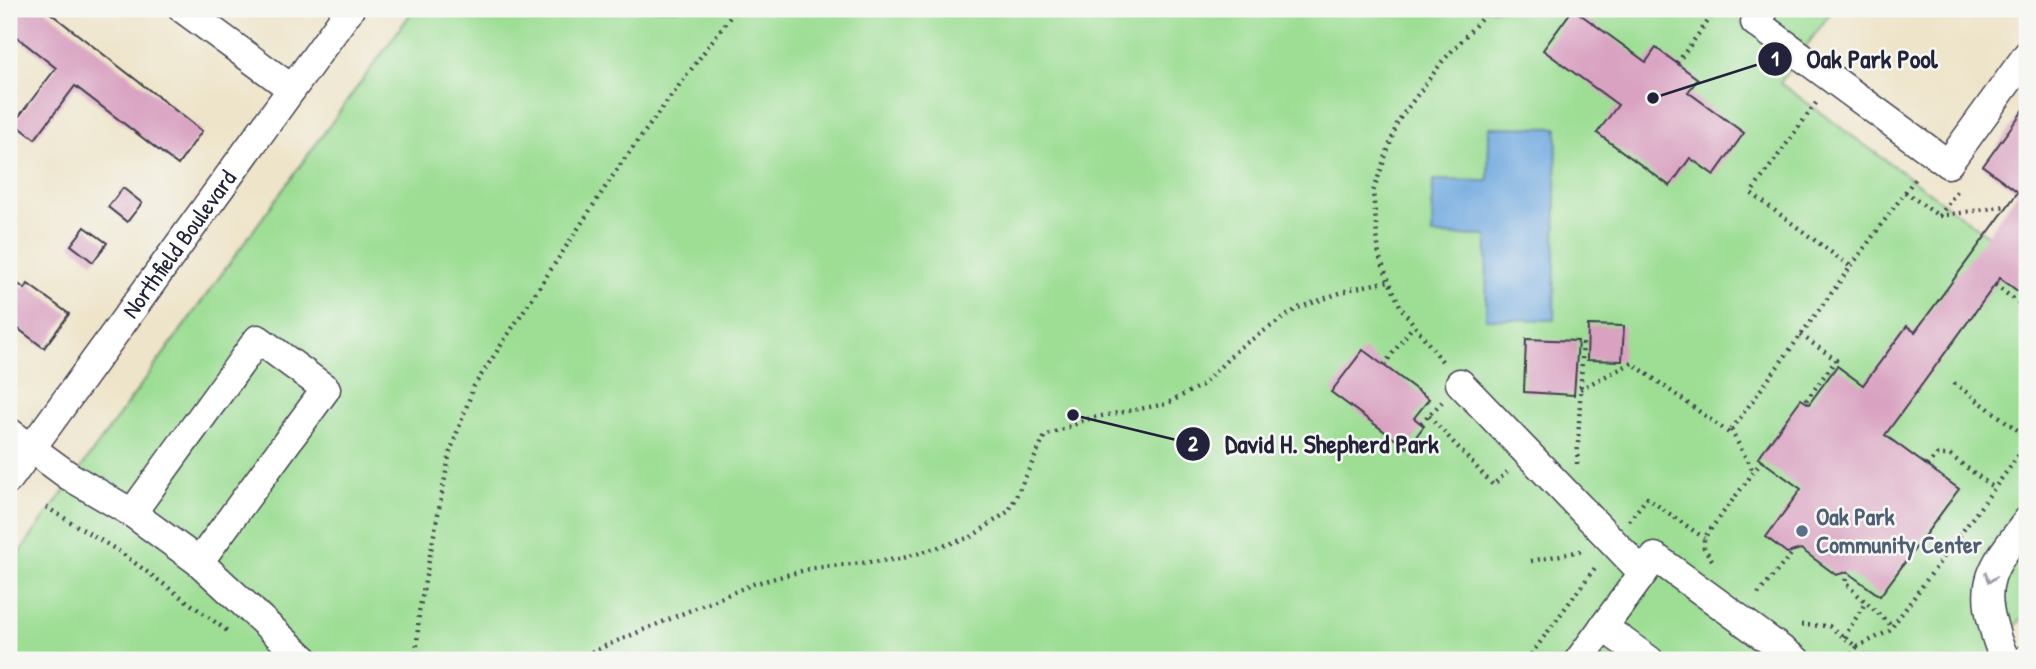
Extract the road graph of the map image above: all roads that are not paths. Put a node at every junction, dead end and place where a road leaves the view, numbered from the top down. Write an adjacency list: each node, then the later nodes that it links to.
1 (183, 9): 5 (street)
2 (350, 9): 5 (street, Northfield Boulevard)
3 (1765, 9): 4 (street)
4 (2027, 55)
5 (292, 89): 7 (street, Northfield Boulevard)
6 (1460, 383): 12 (street)
7 (20, 440): 8 (street, Northfield Boulevard); 9 (street)
8 (9, 479)
9 (132, 513): 11 (street); 11 (street)
10 (2027, 521): 18 (street, one-way to 18)
11 (199, 562): 14 (street)
12 (1643, 573): 13 (street); 17 (street)
13 (1603, 627): 15 (street); 16 (street)
14 (305, 660)
15 (1579, 660)
16 (1648, 660)
17 (1796, 660)
18 (2007, 660)

